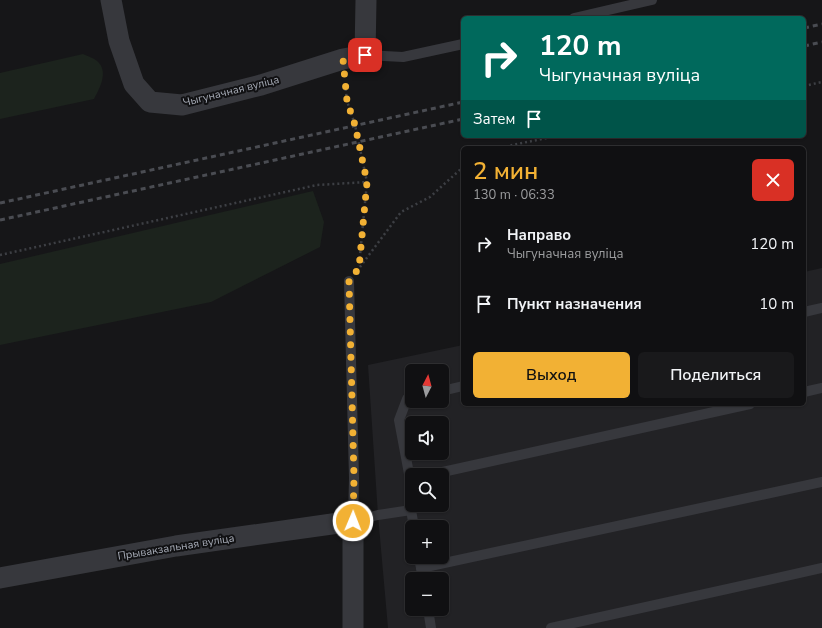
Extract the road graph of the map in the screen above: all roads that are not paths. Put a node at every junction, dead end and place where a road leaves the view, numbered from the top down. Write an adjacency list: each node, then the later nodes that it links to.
1 (111, 0): 6 (street, Чыгуначная вуліца)
2 (366, 0): 6 (street)
3 (652, 0): 4 (lane)
4 (583, 16)
5 (461, 44): 6 (lane)
6 (365, 55)
7 (349, 281): 20 (lane)
8 (822, 308): 9 (lane)
9 (806, 312)
10 (461, 386): 12 (lane)
11 (822, 388): 13 (lane)
12 (449, 389)
13 (806, 392)
14 (405, 404): 16 (lane)
15 (741, 406): 17 (lane)
16 (409, 468)
17 (449, 471)
18 (822, 482): 22 (lane)
19 (405, 511): 20 (lane)
20 (353, 521): 25 (street, Прывакзальная вуліца); 27 (street)
21 (420, 564): 22 (lane)
22 (421, 568): 24 (lane)
23 (822, 568): 29 (lane)
24 (422, 572)
25 (0, 578)
26 (429, 616): 28 (lane)
27 (354, 628)
28 (431, 628)
29 (551, 628)

